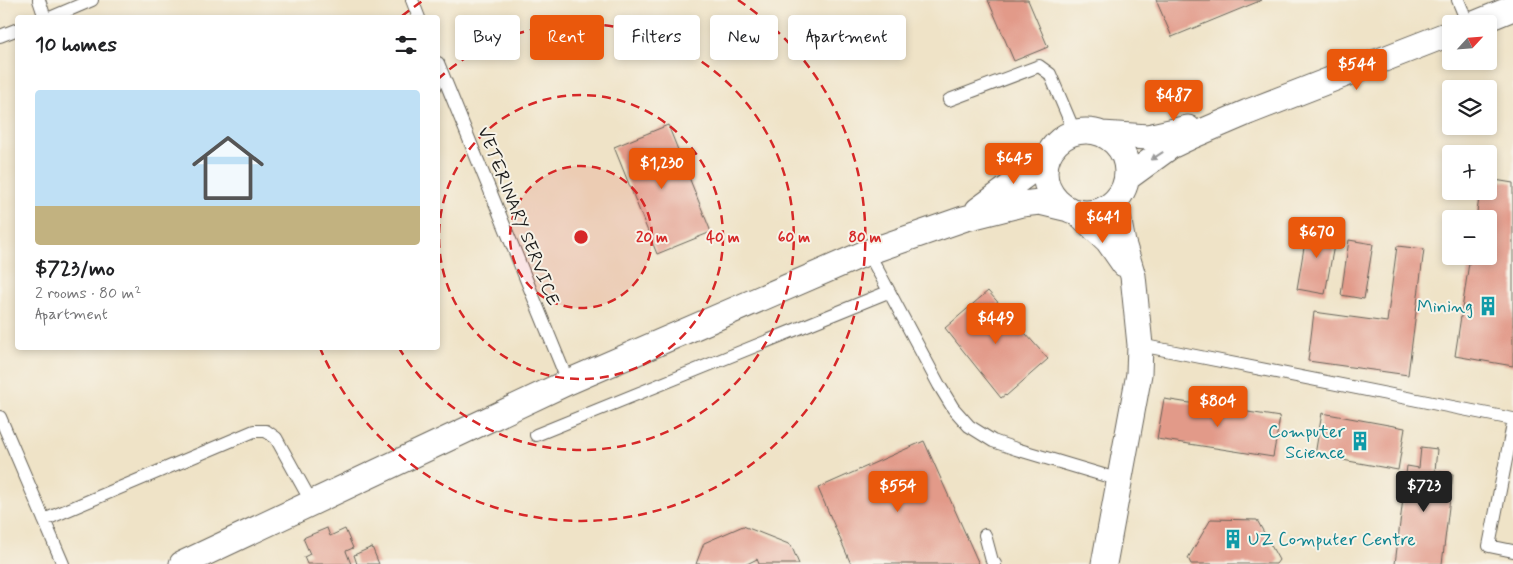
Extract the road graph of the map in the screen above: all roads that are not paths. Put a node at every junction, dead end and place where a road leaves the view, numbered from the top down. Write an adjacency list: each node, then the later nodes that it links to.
1 (39, 0): 6 (lane)
2 (92, 0): 7 (lane)
3 (412, 0): 8 (lane)
4 (1458, 0): 9 (lane)
5 (1513, 8): 10 (street)
6 (44, 15)
7 (57, 15)
8 (418, 15)
9 (1464, 15)
10 (1496, 15)
11 (15, 31): 12 (lane)
12 (0, 36)
13 (1442, 36): 16 (street)
14 (440, 68): 28 (lane, VETERINARY SERVICE)
15 (949, 100): 17 (lane)
16 (1248, 112): 18 (street); 20 (street, one-way to 20)
17 (1074, 132): 18 (street); 19 (street)
18 (1102, 134): 20 (street)
19 (1046, 160): 22 (street); 23 (street)
20 (1127, 178): 21 (street)
21 (1115, 202): 22 (street); 25 (street)
22 (1071, 211): 23 (street); 25 (street)
23 (963, 219): 24 (street)
24 (868, 252): 26 (lane); 28 (street)
25 (1133, 276): 27 (street)
26 (888, 292): 32 (lane); 33 (lane)
27 (1140, 345): 30 (lane); 33 (street)
28 (568, 382): 34 (street)
29 (0, 417): 35 (lane)
30 (1513, 419)
31 (1513, 424): 37 (lane)
32 (536, 435)
33 (1120, 480): 41 (street)
34 (312, 503): 35 (lane); 39 (street)
35 (44, 520): 38 (lane)
36 (985, 535): 40 (lane)
37 (1513, 551)
38 (63, 564)
39 (182, 564)
40 (995, 564)
41 (1104, 564)

